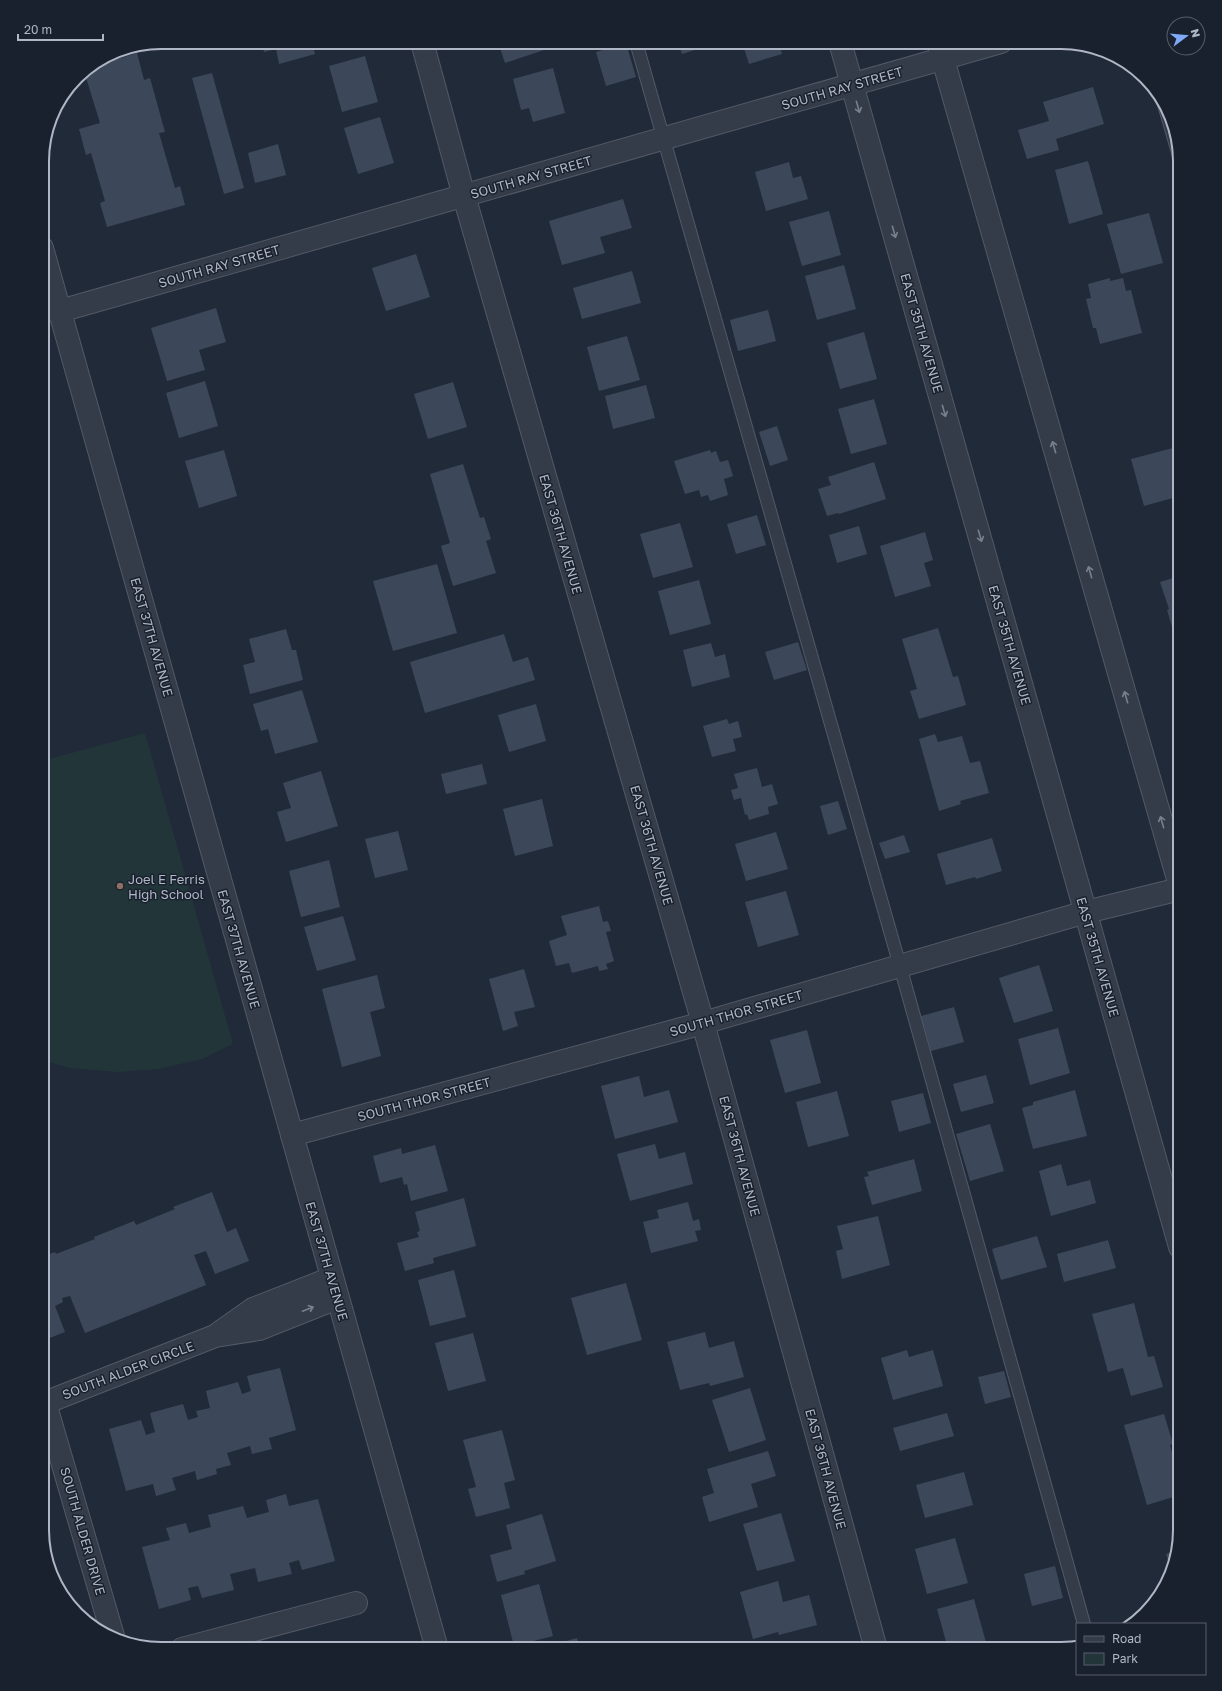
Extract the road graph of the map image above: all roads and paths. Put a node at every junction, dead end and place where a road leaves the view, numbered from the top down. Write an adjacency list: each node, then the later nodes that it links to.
1 (424, 49): 7 (street, EAST 36TH AVENUE)
2 (638, 49): 6 (lane)
3 (842, 49): 5 (street, EAST 35TH AVENUE)
4 (940, 50): 5 (street, SOUTH RAY STREET); 10 (street, one-way to 4)
5 (852, 85): 6 (street, SOUTH RAY STREET); 12 (street, EAST 35TH AVENUE, one-way to 12)
6 (663, 139): 7 (street, SOUTH RAY STREET); 13 (lane)
7 (464, 196): 9 (street, SOUTH RAY STREET); 14 (street, EAST 36TH AVENUE)
8 (49, 299): 9 (street, EAST 37TH AVENUE)
9 (51, 314): 15 (street, EAST 37TH AVENUE)
10 (1173, 862)
11 (1173, 891): 12 (street, SOUTH THOR STREET)
12 (1086, 912): 13 (street, SOUTH THOR STREET); 16 (street, EAST 35TH AVENUE)
13 (900, 966): 14 (street, SOUTH THOR STREET); 21 (lane)
14 (703, 1023): 15 (street, SOUTH THOR STREET); 25 (street, EAST 36TH AVENUE)
15 (292, 1135): 17 (street, EAST 37TH AVENUE)
16 (1173, 1223)
17 (335, 1288): 18 (street, SOUTH ALDER CIRCLE); 24 (street, EAST 37TH AVENUE)
18 (49, 1401)
19 (49, 1420): 22 (street, SOUTH ALDER DRIVE)
20 (356, 1603): 23 (street)
21 (1084, 1623)
22 (111, 1630)
23 (208, 1642)
24 (435, 1642)
25 (874, 1642)

